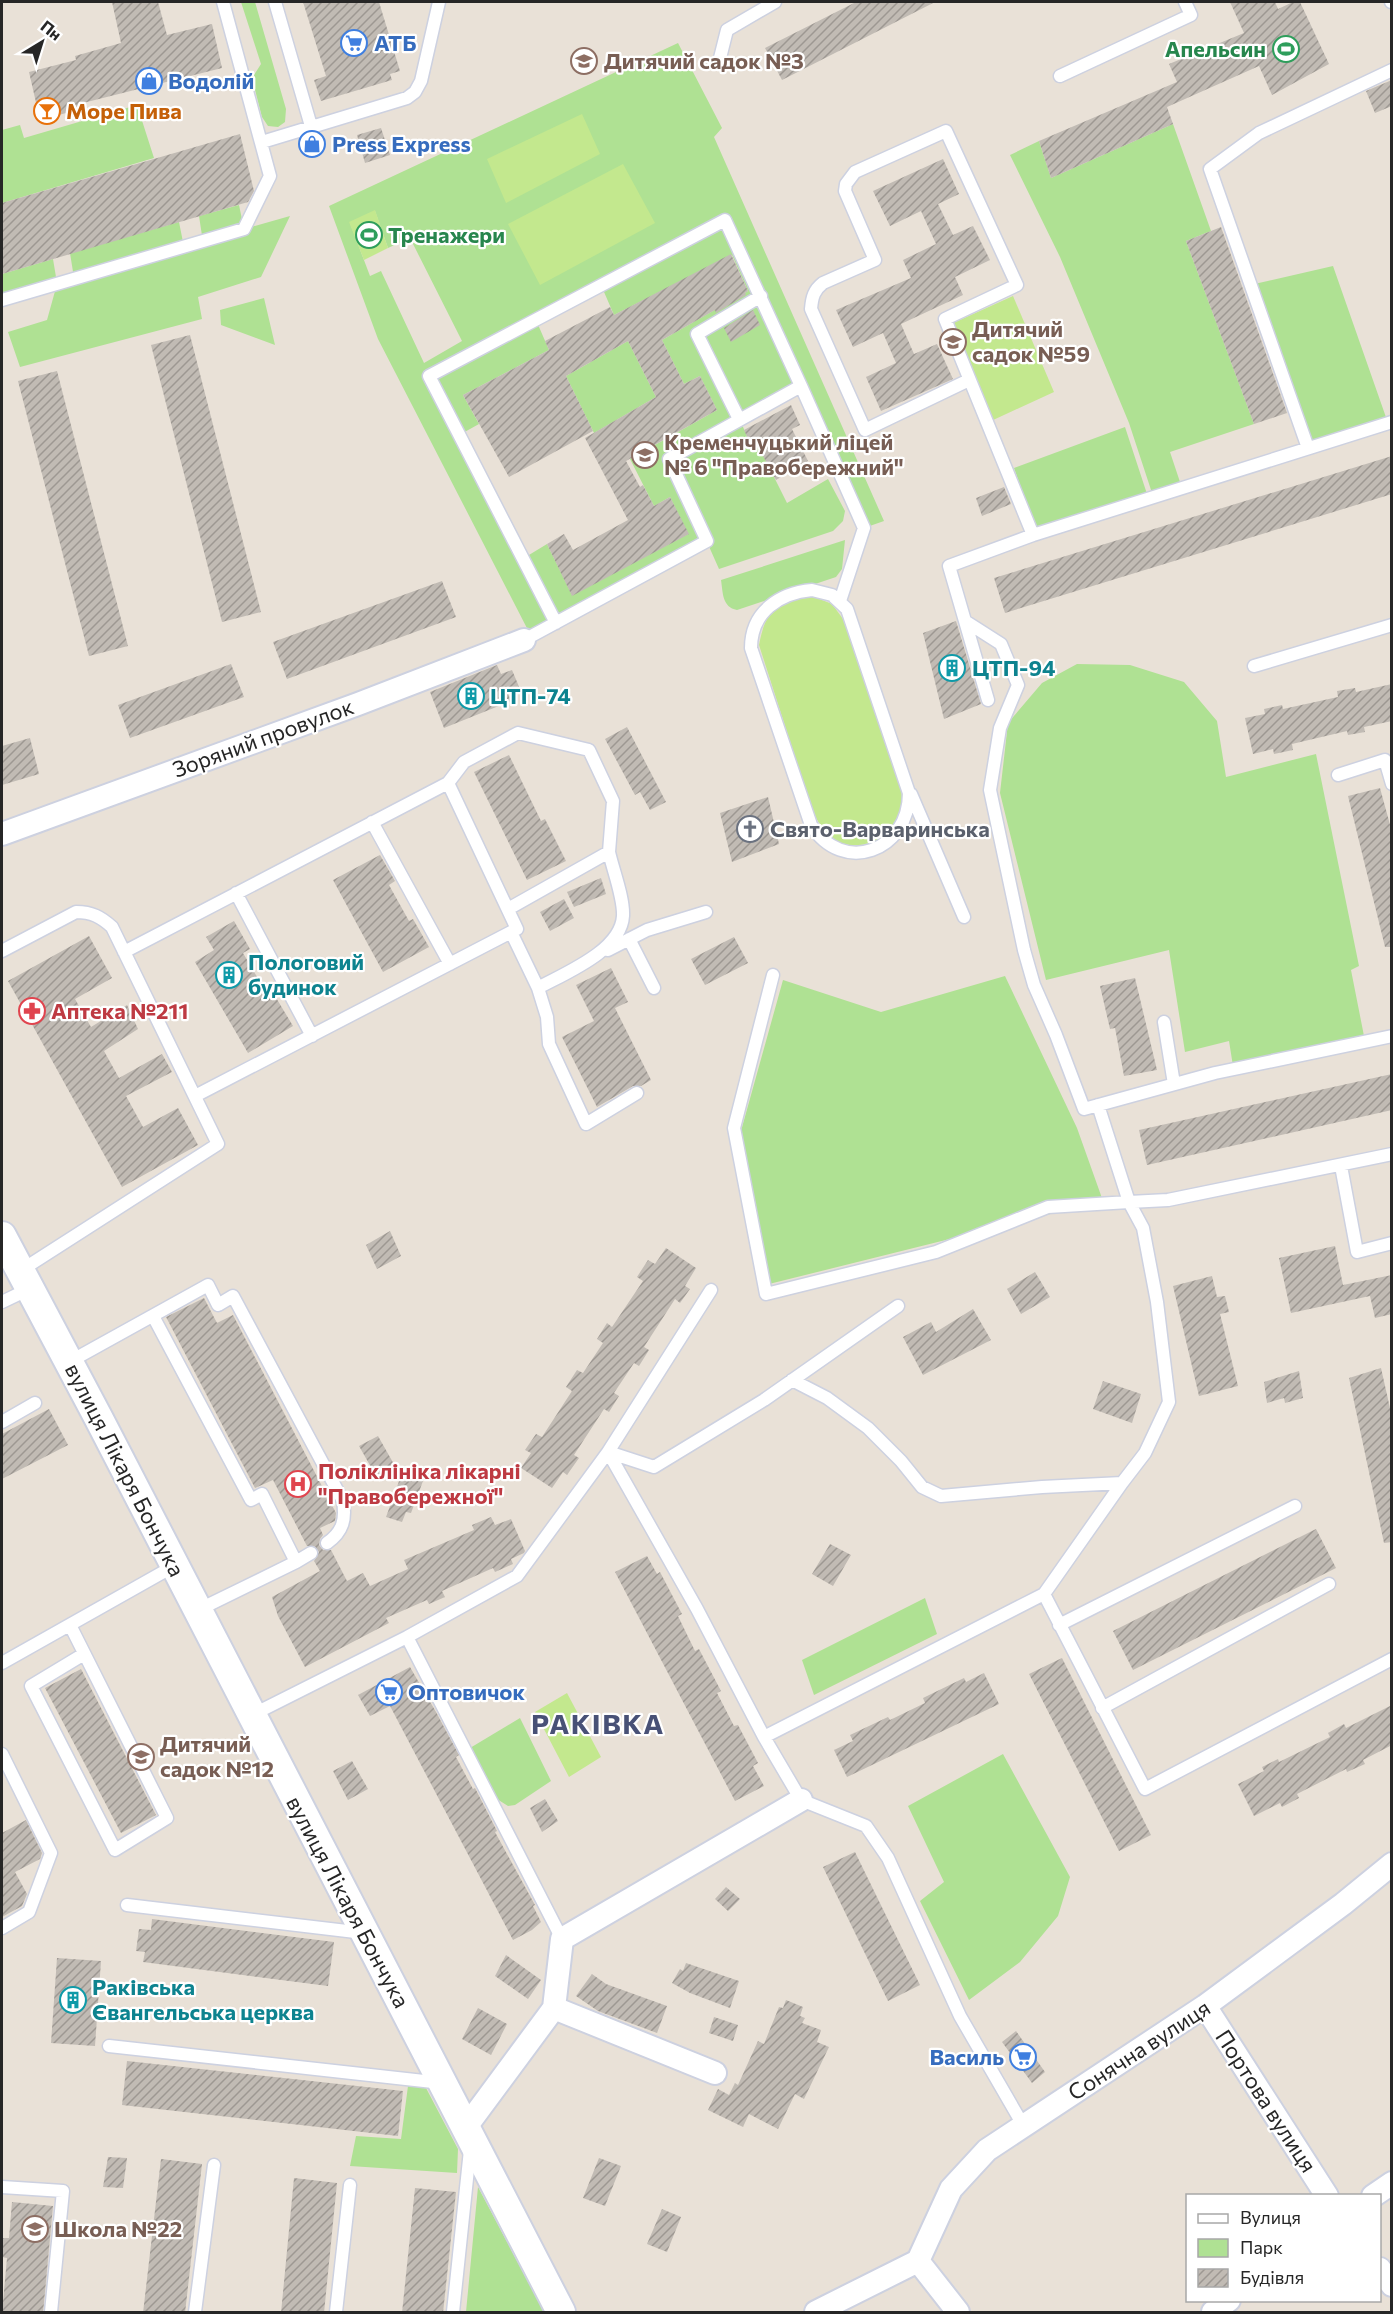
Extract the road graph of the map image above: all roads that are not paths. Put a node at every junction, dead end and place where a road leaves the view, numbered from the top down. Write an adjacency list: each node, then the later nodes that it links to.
1 (223, 2): 10 (lane)
2 (275, 2): 9 (lane)
3 (439, 2): 9 (lane)
4 (776, 2): 6 (lane)
5 (1185, 2): 8 (lane)
6 (720, 58)
7 (1392, 70): 17 (lane)
8 (1060, 76)
9 (311, 126): 10 (lane)
10 (262, 142): 12 (lane)
11 (761, 296): 14 (lane); 15 (lane); 21 (lane)
12 (2, 300)
13 (969, 380): 13 (lane); 18 (lane)
14 (801, 386): 15 (lane); 19 (lane)
15 (740, 419): 21 (lane)
16 (1392, 422): 17 (lane)
17 (1308, 448): 18 (lane)
18 (1033, 535): 20 (lane)
19 (840, 601): 29 (lane); 29 (lane)
20 (965, 621): 25 (lane); 53 (lane)
21 (556, 623): 23 (lane)
22 (1392, 625): 24 (lane)
23 (524, 640): 32 (street, Зоряний провулок)
24 (1254, 666)
25 (988, 700)
26 (1388, 759): 27 (lane); 30 (lane)
27 (1338, 775)
28 (448, 783): 31 (lane); 33 (lane); 35 (lane)
29 (907, 784): 37 (lane)
30 (1392, 784)
31 (372, 822): 34 (lane); 43 (lane)
32 (2, 834)
33 (609, 852): 35 (lane); 42 (lane)
34 (236, 894): 41 (lane); 48 (lane)
35 (508, 909): 38 (lane)
36 (706, 912): 39 (lane)
37 (964, 917)
38 (511, 932): 43 (lane); 45 (lane)
39 (630, 939): 42 (lane); 46 (lane)
40 (2, 951): 41 (lane)
41 (124, 952): 52 (lane)
42 (601, 953): 45 (lane)
43 (450, 964): 48 (lane)
44 (772, 975): 56 (lane)
45 (538, 988): 51 (lane)
46 (654, 988)
47 (1164, 1022): 50 (lane)
48 (312, 1036): 52 (lane)
49 (1392, 1036): 50 (lane)
50 (1174, 1084): 53 (lane)
51 (637, 1093)
52 (195, 1096): 59 (lane)
53 (1098, 1106): 56 (lane)
54 (1392, 1154): 55 (lane)
55 (1341, 1166): 56 (lane); 58 (lane)
56 (1129, 1202): 69 (lane)
57 (2, 1236): 59 (street, вулиця Лікаря Бончука)
58 (1392, 1243)
59 (25, 1280): 61 (lane); 64 (street, вулиця Лікаря Бончука)
60 (711, 1290): 68 (lane)
61 (2, 1302)
62 (898, 1306): 65 (lane)
63 (153, 1316): 64 (lane); 71 (lane); 73 (lane)
64 (69, 1362): 74 (street, вулиця Лікаря Бончука)
65 (792, 1380): 68 (lane); 69 (lane)
66 (35, 1403): 67 (lane)
67 (2, 1422)
68 (608, 1452): 80 (lane); 86 (lane)
69 (1122, 1483): 76 (lane)
70 (1295, 1506): 79 (lane)
71 (327, 1543)
72 (311, 1554): 73 (lane)
73 (296, 1562): 77 (lane)
74 (174, 1566): 77 (street, вулиця Лікаря Бончука); 78 (lane)
75 (1329, 1584): 84 (lane)
76 (1044, 1594): 79 (lane); 86 (lane)
77 (197, 1610): 85 (street, вулиця Лікаря Бончука)
78 (70, 1625): 81 (lane); 83 (lane)
79 (1059, 1625): 84 (lane)
80 (407, 1637): 85 (lane); 93 (lane)
81 (84, 1654): 81 (lane)
82 (1392, 1659): 84 (lane)
83 (2, 1664)
84 (1102, 1708)
85 (251, 1716): 92 (street, вулиця Лікаря Бончука)
86 (764, 1737): 88 (lane)
87 (2, 1754): 91 (lane)
88 (801, 1800): 93 (street); 99 (lane)
89 (1392, 1864): 94 (street, Сонячна вулиця)
90 (127, 1905): 92 (lane)
91 (2, 1928)
92 (364, 1933): 98 (street, вулиця Лікаря Бончука)
93 (562, 1939): 95 (street)
94 (1205, 2006): 99 (street, Сонячна вулиця); 105 (street, Портова вулиця)
95 (554, 2008): 97 (street); 100 (street)
96 (109, 2046): 98 (lane)
97 (715, 2073)
98 (444, 2084): 100 (street, вулиця Лікаря Бончука)
99 (1023, 2125): 107 (street, Сонячна вулиця)
100 (469, 2133): 114 (lane); 115 (street, вулиця Лікаря Бончука)
101 (214, 2165): 112 (lane)
102 (1392, 2183): 106 (street)
103 (350, 2185): 113 (lane)
104 (2, 2187): 111 (lane)
105 (1326, 2194)
106 (1376, 2194)
107 (918, 2261): 116 (street); 117 (street)
108 (1381, 2270): 109 (street)
109 (1392, 2285)
110 (1228, 2302): 118 (street)
111 (51, 2313)
112 (195, 2313)
113 (336, 2313)
114 (453, 2313)
115 (561, 2313)
116 (816, 2313)
117 (958, 2313)
118 (1213, 2313)

